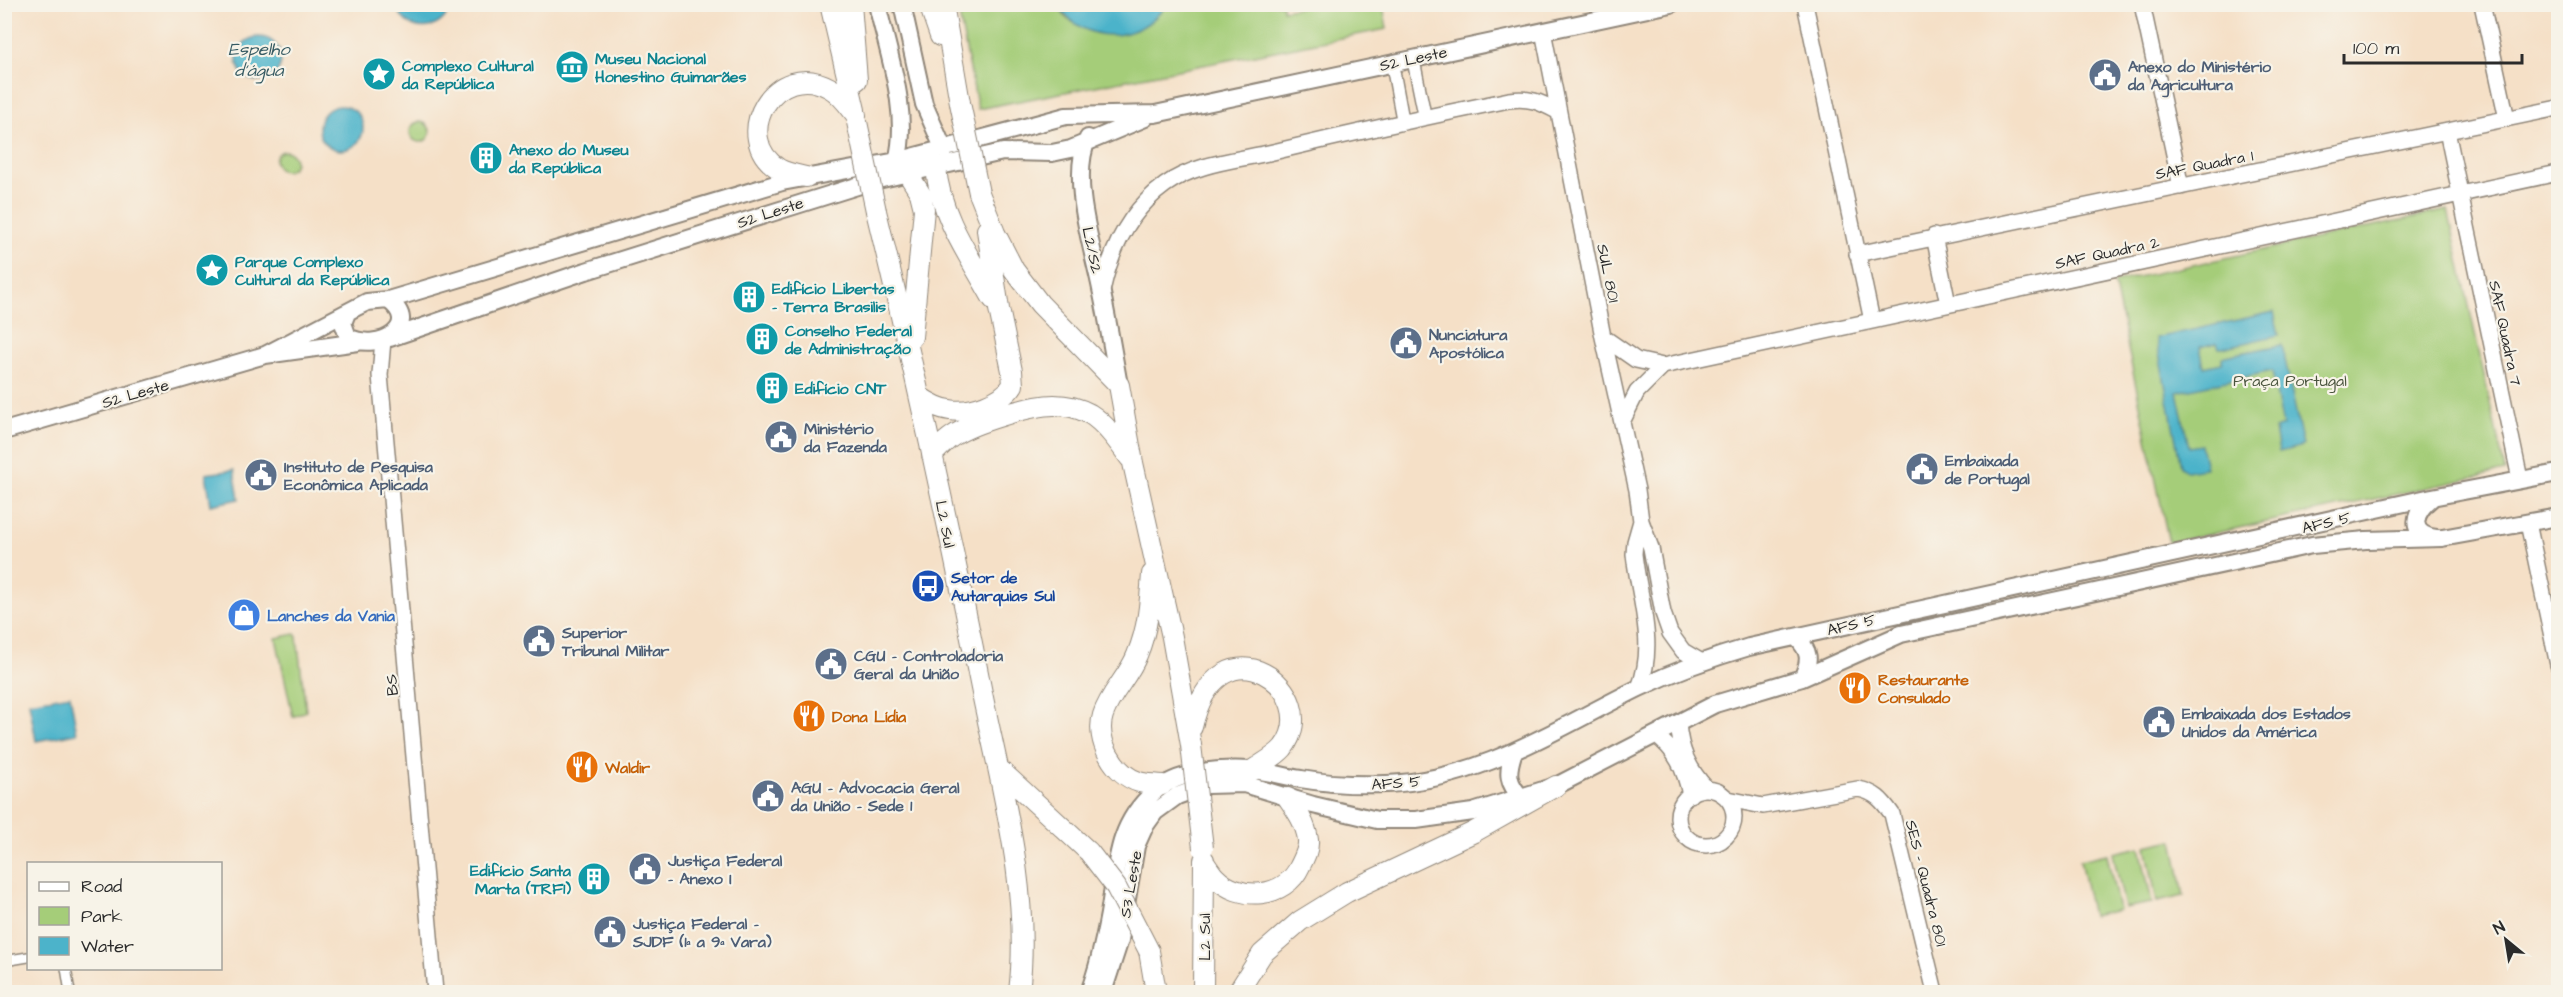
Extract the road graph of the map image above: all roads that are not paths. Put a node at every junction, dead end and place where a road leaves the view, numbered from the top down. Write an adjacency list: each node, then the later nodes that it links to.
1 (830, 4): 21 (main road, L2 Sul)
2 (851, 4): 21 (main road)
3 (878, 4): 28 (main road)
4 (902, 4): 27 (main road)
5 (929, 4): 14 (main road)
6 (943, 4): 14 (main road)
7 (1671, 4): 11 (main road, S2 Leste)
8 (1805, 4): 37 (street)
9 (2142, 4): 31 (street)
10 (2482, 4): 20 (street)
11 (1543, 31): 12 (main road, S2 Leste); 16 (street, SUL 801)
12 (1413, 58): 13 (main road, S2 Leste); 19 (street)
13 (1392, 63): 18 (main road, S2 Leste); 22 (street)
14 (954, 69): 33 (main road, bridge)
15 (2559, 108): 20 (street, SAF Quadra 1)
16 (1557, 111): 19 (street); 44 (street, SUL 801)
17 (1086, 114): 18 (main road, S2 Leste); 23 (main road, S2 Leste); 25 (main road, L2/S2)
18 (1155, 114): 25 (main road, S2 Leste)
19 (1425, 117): 22 (street)
20 (2506, 118): 24 (street, SAF Quadra 1)
21 (857, 119): 30 (main road); 46 (main road, L2 Sul, bridge)
22 (1403, 122): 38 (street)
23 (1035, 125): 26 (main road); 27 (main road, S2 Leste)
24 (2447, 131): 31 (street, SAF Quadra 1); 32 (street, SAF Quadra 7)
25 (1085, 143): 26 (main road, S2 Leste); 38 (main road, L2/S2)
26 (1039, 152): 27 (main road, S2 Leste)
27 (940, 159): 28 (main road, S2 Leste); 41 (main road)
28 (903, 167): 30 (main road, S2 Leste); 36 (main road, S2 Leste); 46 (main road)
29 (2559, 173): 32 (street, SAF Quadra 2)
30 (806, 177): 34 (main road, S2 Leste)
31 (2181, 187): 35 (street, SAF Quadra 1)
32 (2459, 195): 40 (street, SAF Quadra 2); 56 (street, SAF Quadra 7)
33 (981, 197): 41 (main road); 49 (main road)
34 (667, 218): 36 (main road); 39 (main road, S2 Leste)
35 (1934, 236): 37 (street, SAF Quadra 1); 40 (street)
36 (668, 245): 45 (main road, S2 Leste)
37 (1857, 254): 43 (street)
38 (1102, 292): 49 (main road, L2/S2)
39 (388, 300): 42 (main road); 45 (main road)
40 (1948, 304): 43 (street, SAF Quadra 2)
41 (999, 309): 50 (main road)
42 (347, 313): 45 (main road); 47 (main road, S2 Leste)
43 (1872, 321): 48 (street, SAF Quadra 2)
44 (1604, 337): 48 (street, SAF Quadra 2); 51 (street, SUL 801)
45 (375, 341): 47 (main road, S2 Leste); 90 (street, BS)
46 (910, 352): 50 (main road, L2 Sul)
47 (265, 355): 52 (main road, S2 Leste)
48 (1663, 366): 51 (street)
49 (1119, 386): 54 (main road, L2 Sul)
50 (920, 398): 53 (main road, L2 Sul)
51 (1622, 422): 59 (street, SUL 801)
52 (4, 431)
53 (932, 454): 54 (main road); 74 (main road, L2 Sul)
54 (1133, 463): 62 (main road, L2 Sul)
55 (2559, 473): 56 (main road, AFS 5)
56 (2520, 479): 57 (main road, AFS 5)
57 (2432, 497): 61 (main road); 65 (main road, AFS 5)
58 (2559, 517): 60 (main road, AFS 5)
59 (1641, 521): 63 (street, SUL 801); 64 (street, SUL 801)
60 (2528, 523): 61 (main road, AFS 5); 67 (street)
61 (2442, 538): 68 (main road, AFS 5)
62 (1154, 553): 72 (main road, L2 Sul); 76 (main road)
63 (1658, 586): 64 (street); 66 (street, SUL 801)
64 (1640, 589): 69 (street, SUL 801)
65 (1796, 637): 66 (main road, AFS 5); 68 (main road)
66 (1700, 661): 69 (main road, AFS 5)
67 (2559, 665)
68 (1803, 678): 70 (main road, AFS 5)
69 (1639, 688): 73 (main road, AFS 5)
70 (1678, 723): 71 (main road, AFS 5); 78 (street)
71 (1655, 735): 77 (main road, AFS 5); 79 (street)
72 (1190, 740): 75 (main road); 85 (main road, L2 Sul, bridge)
73 (1513, 754): 75 (main road, AFS 5); 81 (main road)
74 (998, 768): 91 (main road, L2 Sul); 94 (main road, bridge)
75 (1253, 770): 76 (main road, AFS 5)
76 (1162, 785): 92 (main road, S3 Leste)
77 (1556, 786): 81 (main road, AFS 5); 96 (main road)
78 (1707, 789): 79 (street); 82 (street)
79 (1690, 795): 84 (street)
80 (1288, 798): 81 (main road, AFS 5); 85 (main road); 93 (main road, S3 Leste)
81 (1522, 798)
82 (1728, 799): 83 (street, SES - Quadra 801); 84 (street)
83 (1763, 806): 84 (street, SES - Quadra 801); 97 (street, SES - Quadra 801)
84 (1732, 830)
85 (1204, 855): 95 (main road, L2 Sul)
86 (27, 957): 87 (street)
87 (4, 961)
88 (66, 970): 89 (street)
89 (70, 993)
90 (435, 993)
91 (1020, 993)
92 (1089, 993)
93 (1103, 993)
94 (1156, 993)
95 (1203, 993)
96 (1238, 993)
97 (1935, 993)

